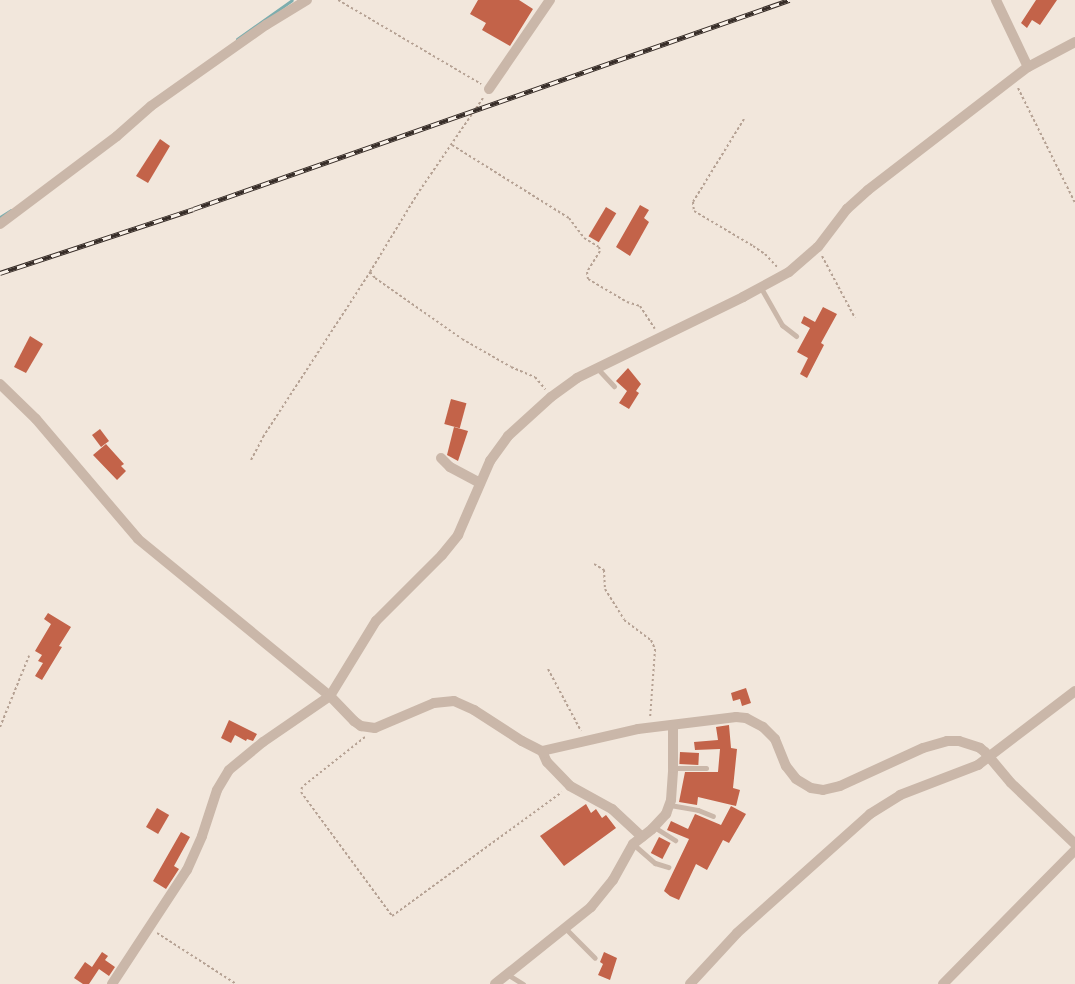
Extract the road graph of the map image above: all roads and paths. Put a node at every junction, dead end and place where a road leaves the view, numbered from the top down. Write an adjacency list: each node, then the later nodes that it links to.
1 (307, 0): 12 (street)
2 (338, 0): 8 (path)
3 (550, 0): 8 (street)
4 (996, 0): 6 (street)
5 (1075, 42): 6 (street)
6 (1028, 67): 7 (street)
7 (1013, 79): 11 (path); 13 (street)
8 (489, 89): 10 (path)
9 (744, 119): 15 (path)
10 (452, 145): 14 (path); 19 (path)
11 (1075, 203)
12 (0, 224)
13 (818, 247): 15 (street); 17 (path)
14 (370, 272): 23 (path); 25 (path)
15 (784, 274): 16 (street)
16 (760, 287): 18 (lane); 19 (street)
17 (855, 318)
18 (796, 336)
19 (660, 337): 20 (street)
20 (597, 368): 22 (lane); 23 (street)
21 (0, 384): 31 (street)
22 (614, 386)
23 (551, 397): 26 (street)
24 (441, 458): 26 (street)
25 (251, 460)
26 (480, 483): 31 (street)
27 (594, 564): 35 (path)
28 (29, 656): 33 (path)
29 (548, 669): 36 (path)
30 (1075, 691): 38 (street)
31 (330, 696): 34 (street); 51 (street)
32 (673, 725): 35 (street); 38 (street); 39 (street)
33 (0, 727)
34 (375, 728): 37 (street); 41 (path)
35 (650, 728): 36 (street)
36 (585, 740): 37 (street)
37 (542, 751): 41 (street)
38 (990, 757): 48 (street); 59 (street)
39 (673, 768): 40 (lane); 42 (street)
40 (706, 768)
41 (570, 786): 45 (street)
42 (670, 805): 43 (lane); 44 (street)
43 (713, 816)
44 (654, 827): 45 (street); 46 (lane)
45 (642, 837): 47 (street)
46 (675, 840)
47 (633, 844): 50 (lane); 52 (street)
48 (1075, 844)
49 (1075, 850): 60 (street)
50 (668, 867)
51 (149, 928): 55 (street); 56 (path)
52 (565, 928): 53 (lane); 54 (street)
53 (595, 958)
54 (506, 974): 57 (street); 58 (lane)
55 (112, 984)
56 (236, 984)
57 (495, 984)
58 (523, 984)
59 (690, 984)
60 (943, 984)

